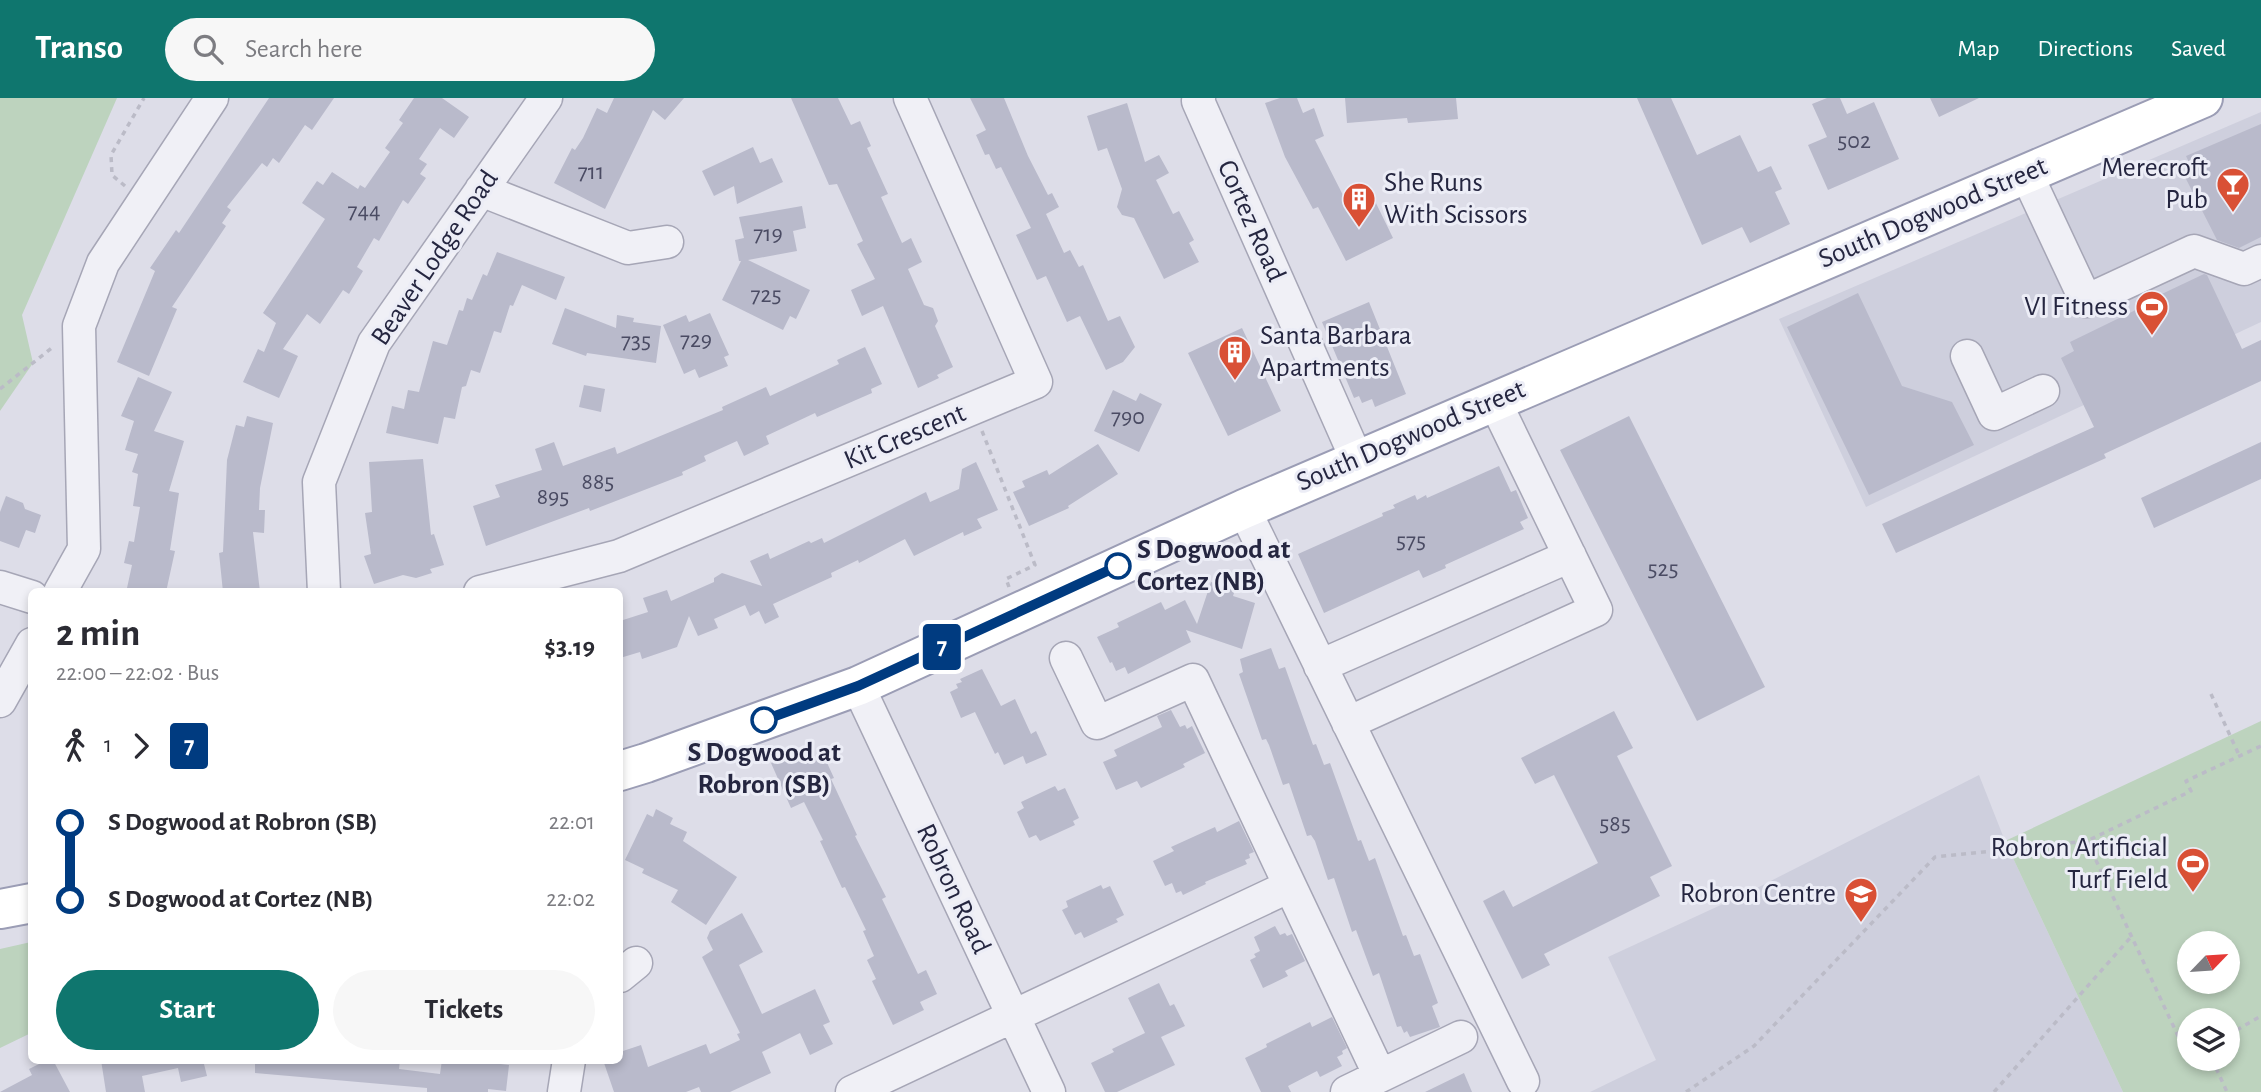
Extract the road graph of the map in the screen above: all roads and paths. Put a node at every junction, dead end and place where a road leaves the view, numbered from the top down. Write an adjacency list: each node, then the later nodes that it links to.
1 (145, 98): 9 (path)
2 (212, 98): 9 (street)
3 (546, 98): 8 (street, Beaver Lodge Road)
4 (909, 98): 17 (street, Kit Crescent)
5 (1199, 98): 18 (street, Cortez Road)
6 (2203, 98): 7 (main road, South Dogwood Street)
7 (2026, 173): 11 (street); 16 (main road, South Dogwood Street)
8 (481, 190): 10 (street); 23 (street, Beaver Lodge Road)
9 (144, 201): 12 (street)
10 (667, 242)
11 (2261, 261)
12 (79, 327): 14 (path); 22 (street)
13 (1967, 356): 15 (street)
14 (0, 389)
15 (2043, 391)
16 (1494, 400): 18 (main road, South Dogwood Street); 20 (street)
17 (973, 408): 24 (street, Kit Crescent); 26 (path)
18 (1357, 460): 19 (main road, South Dogwood Street)
19 (1244, 509): 26 (main road, South Dogwood Street); 29 (street)
20 (1570, 556): 29 (street); 33 (street)
21 (0, 587): 25 (street)
22 (62, 588)
23 (324, 588)
24 (496, 588)
25 (28, 596)
26 (1019, 611): 30 (main road, South Dogwood Street)
27 (28, 651): 32 (street)
28 (1066, 658): 38 (street)
29 (1320, 666): 33 (street)
30 (858, 686): 36 (main road, South Dogwood Street); 42 (street, Robron Road)
31 (2211, 694): 35 (path)
32 (0, 701)
33 (1348, 723): 50 (street)
34 (2261, 746): 35 (path)
35 (2240, 756): 37 (path)
36 (623, 770)
37 (2087, 841): 41 (path); 55 (path)
38 (1290, 886): 42 (street); 49 (street)
39 (28, 904): 40 (main road)
40 (0, 909)
41 (2131, 937): 45 (path); 56 (path)
42 (1013, 1016): 52 (street); 53 (street, Robron Road)
43 (2261, 1016): 44 (path)
44 (2240, 1028)
45 (2177, 1034)
46 (1461, 1037): 49 (street)
47 (568, 1064): 51 (street)
48 (2217, 1071): 57 (path)
49 (1380, 1076): 54 (street)
50 (1523, 1081)
51 (564, 1092)
52 (852, 1092)
53 (1049, 1092)
54 (1347, 1092)
55 (1686, 1092)
56 (1994, 1092)
57 (2227, 1092)

